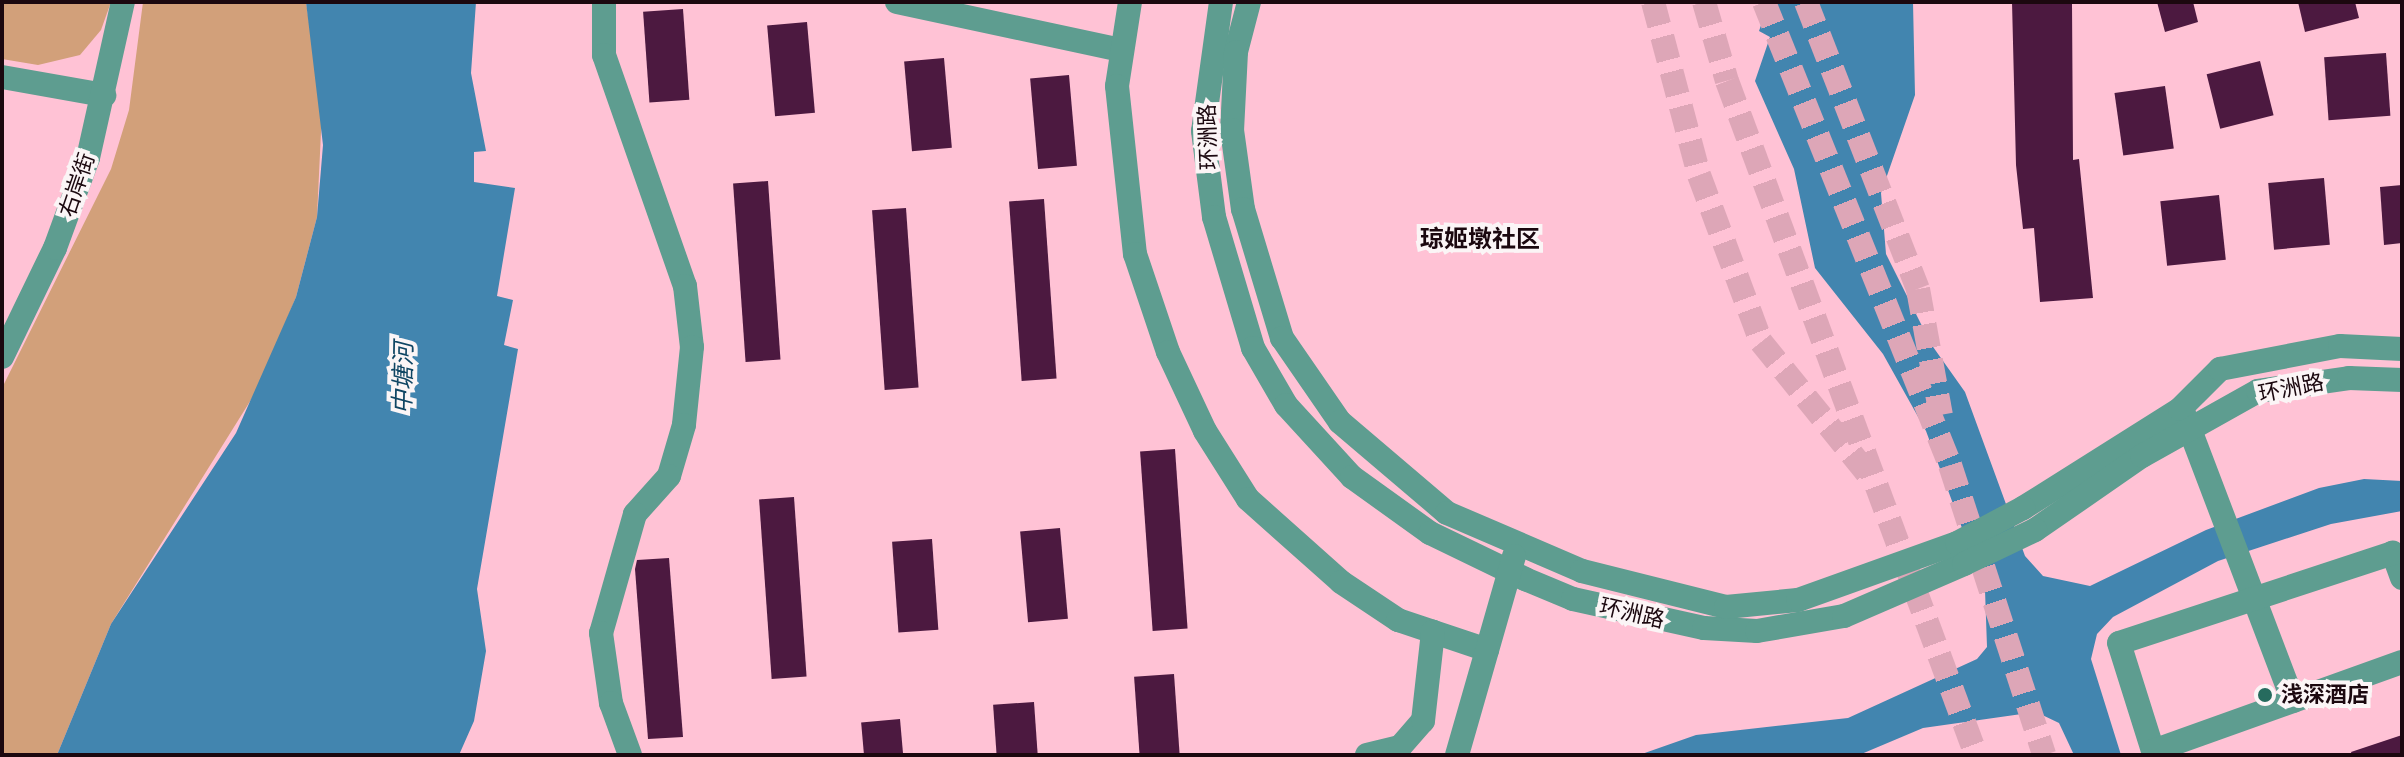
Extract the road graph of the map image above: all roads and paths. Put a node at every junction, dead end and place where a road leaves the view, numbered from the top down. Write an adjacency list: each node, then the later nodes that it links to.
1 (123, 2): 9 (street, 右岸街)
2 (604, 2): 23 (street)
3 (897, 2): 7 (street)
4 (1130, 2): 7 (street)
5 (1221, 2): 16 (street, 环洲路)
6 (1249, 2): 14 (street, 环洲路)
7 (1121, 50): 19 (street)
8 (2, 77): 9 (street)
9 (104, 95): 11 (street, 右岸街)
10 (2402, 349): 13 (street, 环洲路)
11 (2, 357)
12 (2402, 380): 13 (street, 环洲路)
13 (2186, 418): 15 (street, 环洲路, bridge); 15 (street, 环洲路, bridge); 18 (street)
14 (1518, 542): 15 (street, 环洲路); 16 (street)
15 (1961, 553): 16 (street, 环洲路)
16 (1509, 572): 20 (street)
17 (2402, 578): 18 (street)
18 (2253, 597): 22 (street); 22 (street)
19 (1433, 632): 20 (street); 24 (street)
20 (1487, 650): 25 (street)
21 (2402, 662): 22 (street)
22 (2293, 701)
23 (630, 755)
24 (1367, 755)
25 (1457, 755)

